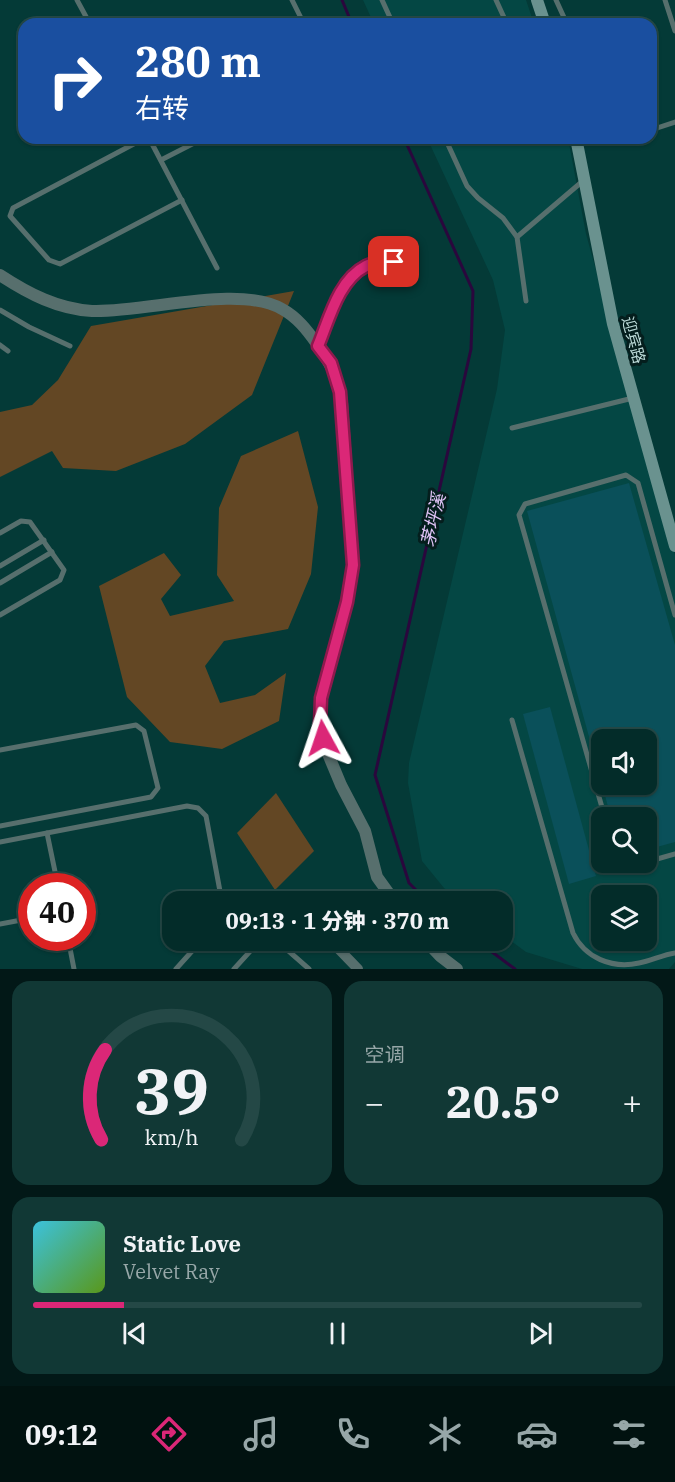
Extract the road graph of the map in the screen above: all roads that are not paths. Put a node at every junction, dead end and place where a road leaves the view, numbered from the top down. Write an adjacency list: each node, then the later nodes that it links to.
1 (77, 0): 8 (lane)
2 (292, 0): 9 (lane)
3 (382, 0): 10 (lane)
4 (496, 0): 11 (lane)
5 (537, 0): 12 (main road)
6 (556, 0): 13 (lane)
7 (665, 0): 14 (lane)
8 (87, 18)
9 (301, 18)
10 (390, 18)
11 (504, 18)
12 (543, 18)
13 (564, 18)
14 (675, 31)
15 (675, 122): 16 (lane)
16 (657, 128)
17 (136, 144): 24 (lane)
18 (151, 144): 22 (lane)
19 (192, 144): 22 (lane)
20 (448, 144): 25 (lane)
21 (577, 144): 23 (main road, 迎宾路)
22 (161, 160): 24 (lane)
23 (584, 180): 25 (lane); 35 (main road, 迎宾路)
24 (182, 200): 27 (lane)
25 (517, 237): 29 (lane)
26 (408, 261): 33 (lane)
27 (218, 268)
28 (0, 275): 33 (street)
29 (526, 301)
30 (0, 310): 32 (lane)
31 (0, 345): 34 (lane)
32 (70, 346)
33 (318, 346): 55 (street)
34 (8, 351)
35 (633, 398): 36 (lane); 39 (main road, 迎宾路)
36 (512, 428)
37 (0, 533): 38 (lane)
38 (44, 540): 40 (lane); 41 (lane)
39 (675, 546)
40 (52, 552): 42 (lane); 43 (lane)
41 (0, 566)
42 (0, 583)
43 (1, 612)
44 (675, 615): 47 (lane)
45 (512, 720): 64 (lane)
46 (0, 750): 48 (lane)
47 (602, 807)
48 (0, 826)
49 (47, 833): 50 (lane); 53 (lane); 54 (lane)
50 (0, 842)
51 (675, 855): 52 (lane)
52 (657, 860)
53 (55, 873)
54 (220, 891)
55 (387, 891)
56 (18, 921): 57 (lane)
57 (0, 924)
58 (71, 951): 65 (lane)
59 (192, 951): 66 (lane)
60 (250, 951): 67 (lane)
61 (289, 951): 68 (lane)
62 (341, 951): 69 (street)
63 (435, 951): 70 (street)
64 (675, 953)
65 (74, 969)
66 (176, 969)
67 (234, 969)
68 (309, 969)
69 (358, 969)
70 (457, 969)

